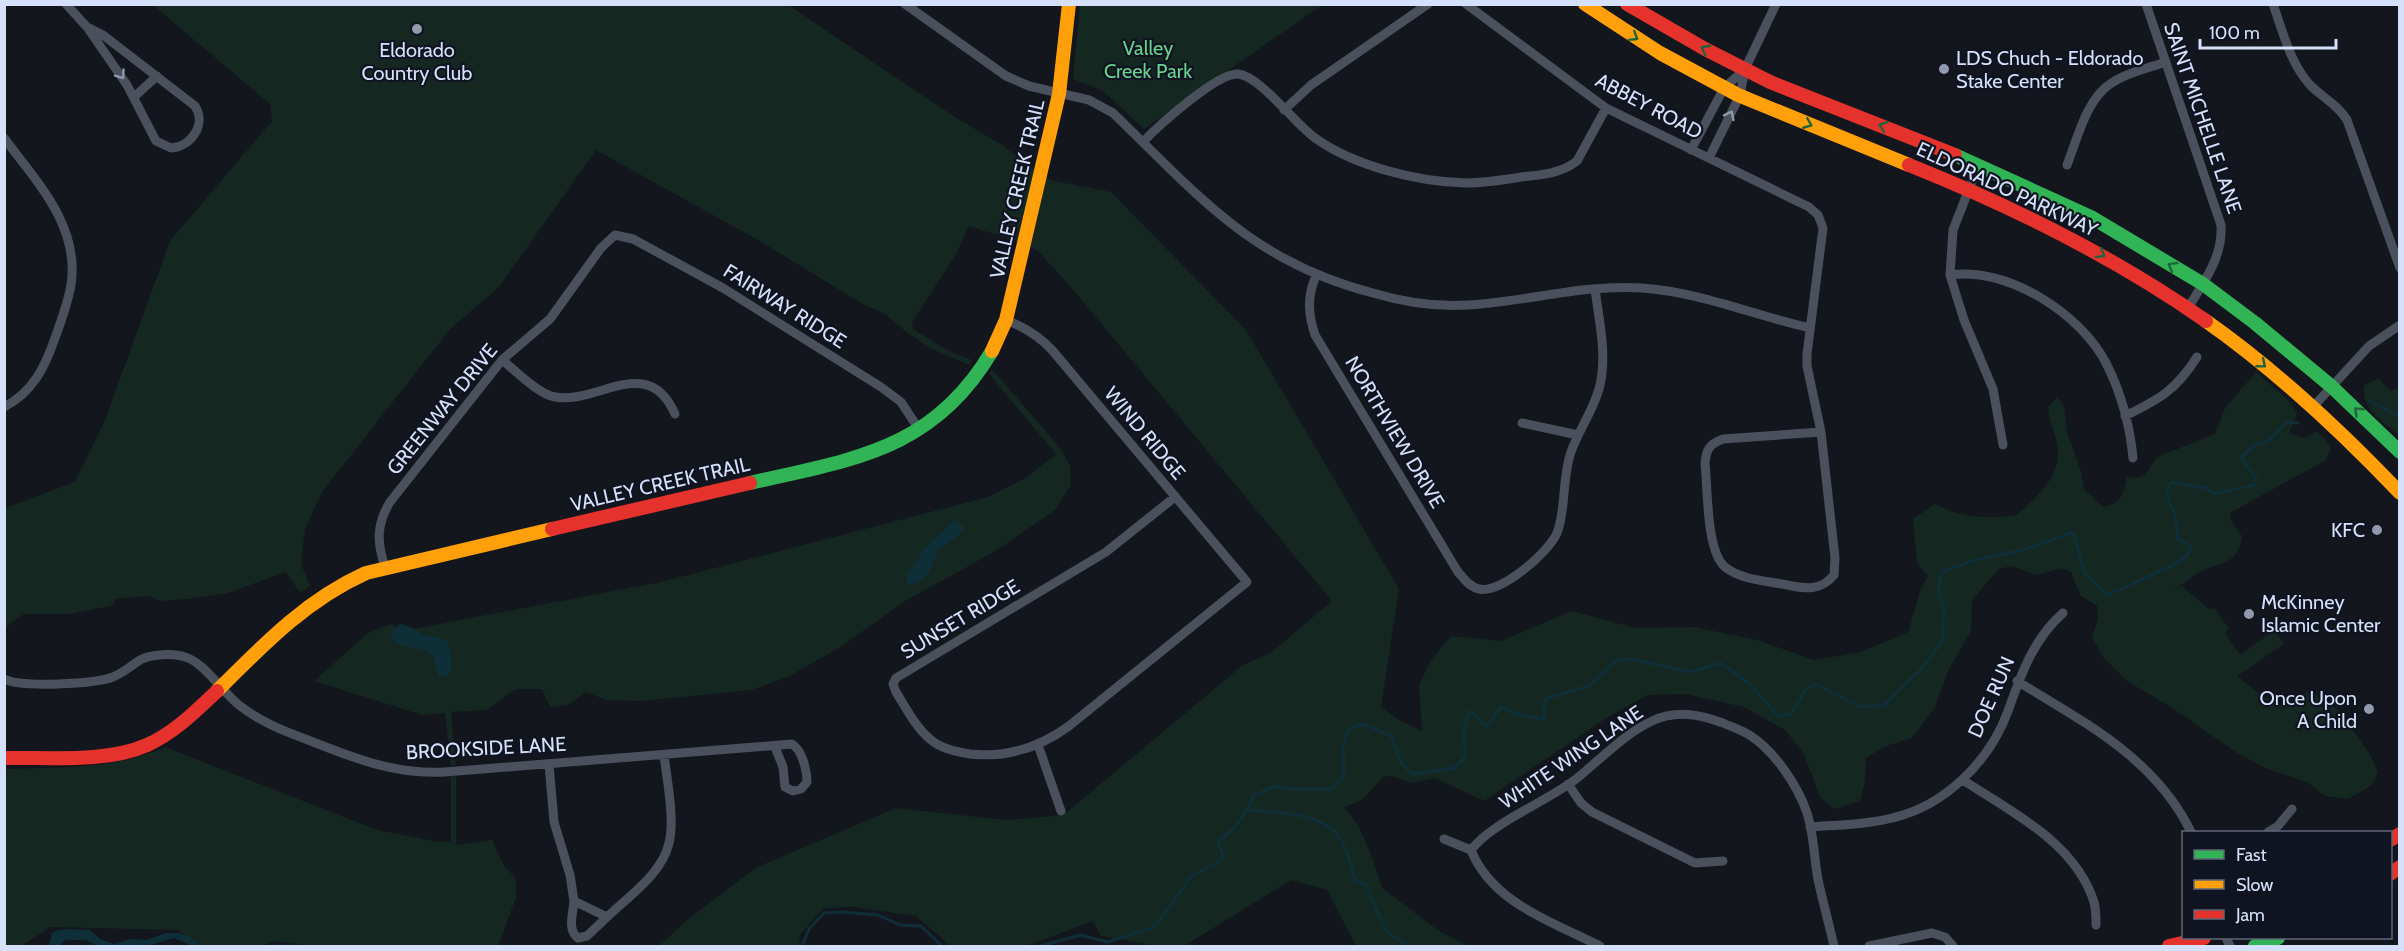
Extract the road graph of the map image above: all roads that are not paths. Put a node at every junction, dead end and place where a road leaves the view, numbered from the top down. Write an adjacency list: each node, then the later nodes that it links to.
1 (66, 4): 11 (street)
2 (905, 4): 16 (street)
3 (1069, 4): 16 (main road, VALLEY CREEK TRAIL)
4 (1428, 4): 20 (street)
5 (1466, 4): 19 (street, ABBEY ROAD)
6 (1585, 4): 15 (main road, ELDORADO PARKWAY, one-way to 15)
7 (1627, 4): 13 (main road, ELDORADO PARKWAY, one-way to 7)
8 (1776, 4): 13 (street)
9 (2146, 4): 12 (street, SAINT MICHELLE LANE)
10 (2273, 4): 29 (street)
11 (87, 27): 14 (street); 18 (street, one-way to 18)
12 (2166, 62): 25 (street); 32 (street, SAINT MICHELLE LANE)
13 (1745, 69): 15 (street); 17 (street); 26 (main road, ELDORADO PARKWAY, one-way to 13)
14 (156, 76): 18 (street); 18 (street)
15 (1724, 88): 17 (main road, ELDORADO PARKWAY); 23 (street)
16 (1059, 94): 22 (street); 35 (main road, VALLEY CREEK TRAIL)
17 (1740, 95): 24 (street, one-way to 17); 27 (main road, ELDORADO PARKWAY, one-way to 27)
18 (134, 97)
19 (1606, 108): 20 (street); 23 (street, ABBEY ROAD)
20 (1284, 110): 22 (street)
21 (4, 138): 41 (street)
22 (1143, 142): 31 (street)
23 (1691, 150): 24 (street, ABBEY ROAD)
24 (1709, 158): 37 (street, ABBEY ROAD)
25 (2067, 165)
26 (1977, 166): 27 (street); 32 (main road, ELDORADO PARKWAY, one-way to 26)
27 (1969, 189): 30 (street); 34 (main road, ELDORADO PARKWAY, one-way to 34)
28 (615, 236): 39 (street, GREENWAY DRIVE); 46 (street, FAIRWAY RIDGE)
29 (2400, 268)
30 (1950, 275): 44 (street); 49 (street)
31 (1316, 276): 33 (street); 48 (street, NORTHVIEW DRIVE)
32 (2203, 285): 34 (street, SAINT MICHELLE LANE); 40 (main road, ELDORADO PARKWAY)
33 (1595, 289): 37 (street); 48 (street)
34 (2188, 308): 42 (main road, ELDORADO PARKWAY, one-way to 42)
35 (1006, 320): 46 (main road, VALLEY CREEK TRAIL); 54 (street, WIND RIDGE)
36 (2400, 325): 40 (street)
37 (1809, 328): 47 (street)
38 (2197, 357): 44 (street)
39 (502, 360): 43 (street); 55 (street, GREENWAY DRIVE)
40 (2331, 386): 42 (street); 50 (main road, ELDORADO PARKWAY, one-way to 40)
41 (4, 407)
42 (2313, 407): 52 (main road, ELDORADO PARKWAY)
43 (675, 414)
44 (2125, 416): 51 (street)
45 (1522, 423): 48 (street)
46 (920, 430): 55 (main road, VALLEY CREEK TRAIL)
47 (1821, 432): 47 (street)
48 (1578, 435)
49 (2003, 445)
50 (2400, 453): 52 (main road)
51 (2133, 458)
52 (2380, 473): 53 (main road, ELDORADO PARKWAY)
53 (2400, 494)
54 (1175, 497): 56 (street, WIND RIDGE); 61 (street, SUNSET RIDGE)
55 (385, 567): 60 (main road, VALLEY CREEK TRAIL)
56 (1246, 582): 61 (street, SUNSET RIDGE)
57 (2063, 613): 59 (street, DOE RUN)
58 (4, 679): 60 (street, BROOKSIDE LANE)
59 (2018, 681): 66 (street, DOE RUN); 71 (street)
60 (220, 688): 64 (main road, VALLEY CREEK TRAIL); 65 (street, BROOKSIDE LANE)
61 (1038, 745): 69 (street)
62 (775, 747): 62 (street, BROOKSIDE LANE); 63 (street, BROOKSIDE LANE)
63 (664, 755): 65 (street, BROOKSIDE LANE); 77 (street)
64 (4, 758)
65 (549, 764): 76 (street)
66 (1963, 780): 70 (street, DOE RUN); 78 (street)
67 (1568, 784): 70 (street, WHITE WING LANE); 74 (street, WHITE WING LANE); 75 (street)
68 (2292, 809): 72 (street)
69 (1061, 811)
70 (1810, 827): 82 (street, WHITE WING LANE)
71 (2190, 831)
72 (2270, 831)
73 (1444, 839): 74 (street)
74 (1471, 850): 81 (street)
75 (1723, 861)
76 (574, 901): 77 (street); 77 (street)
77 (607, 917)
78 (2096, 925)
79 (2200, 939): 85 (main road)
80 (2274, 939): 86 (main road)
81 (1600, 946)
82 (1834, 946)
83 (1869, 946): 84 (street)
84 (1953, 946)
85 (2169, 946)
86 (2254, 946)

